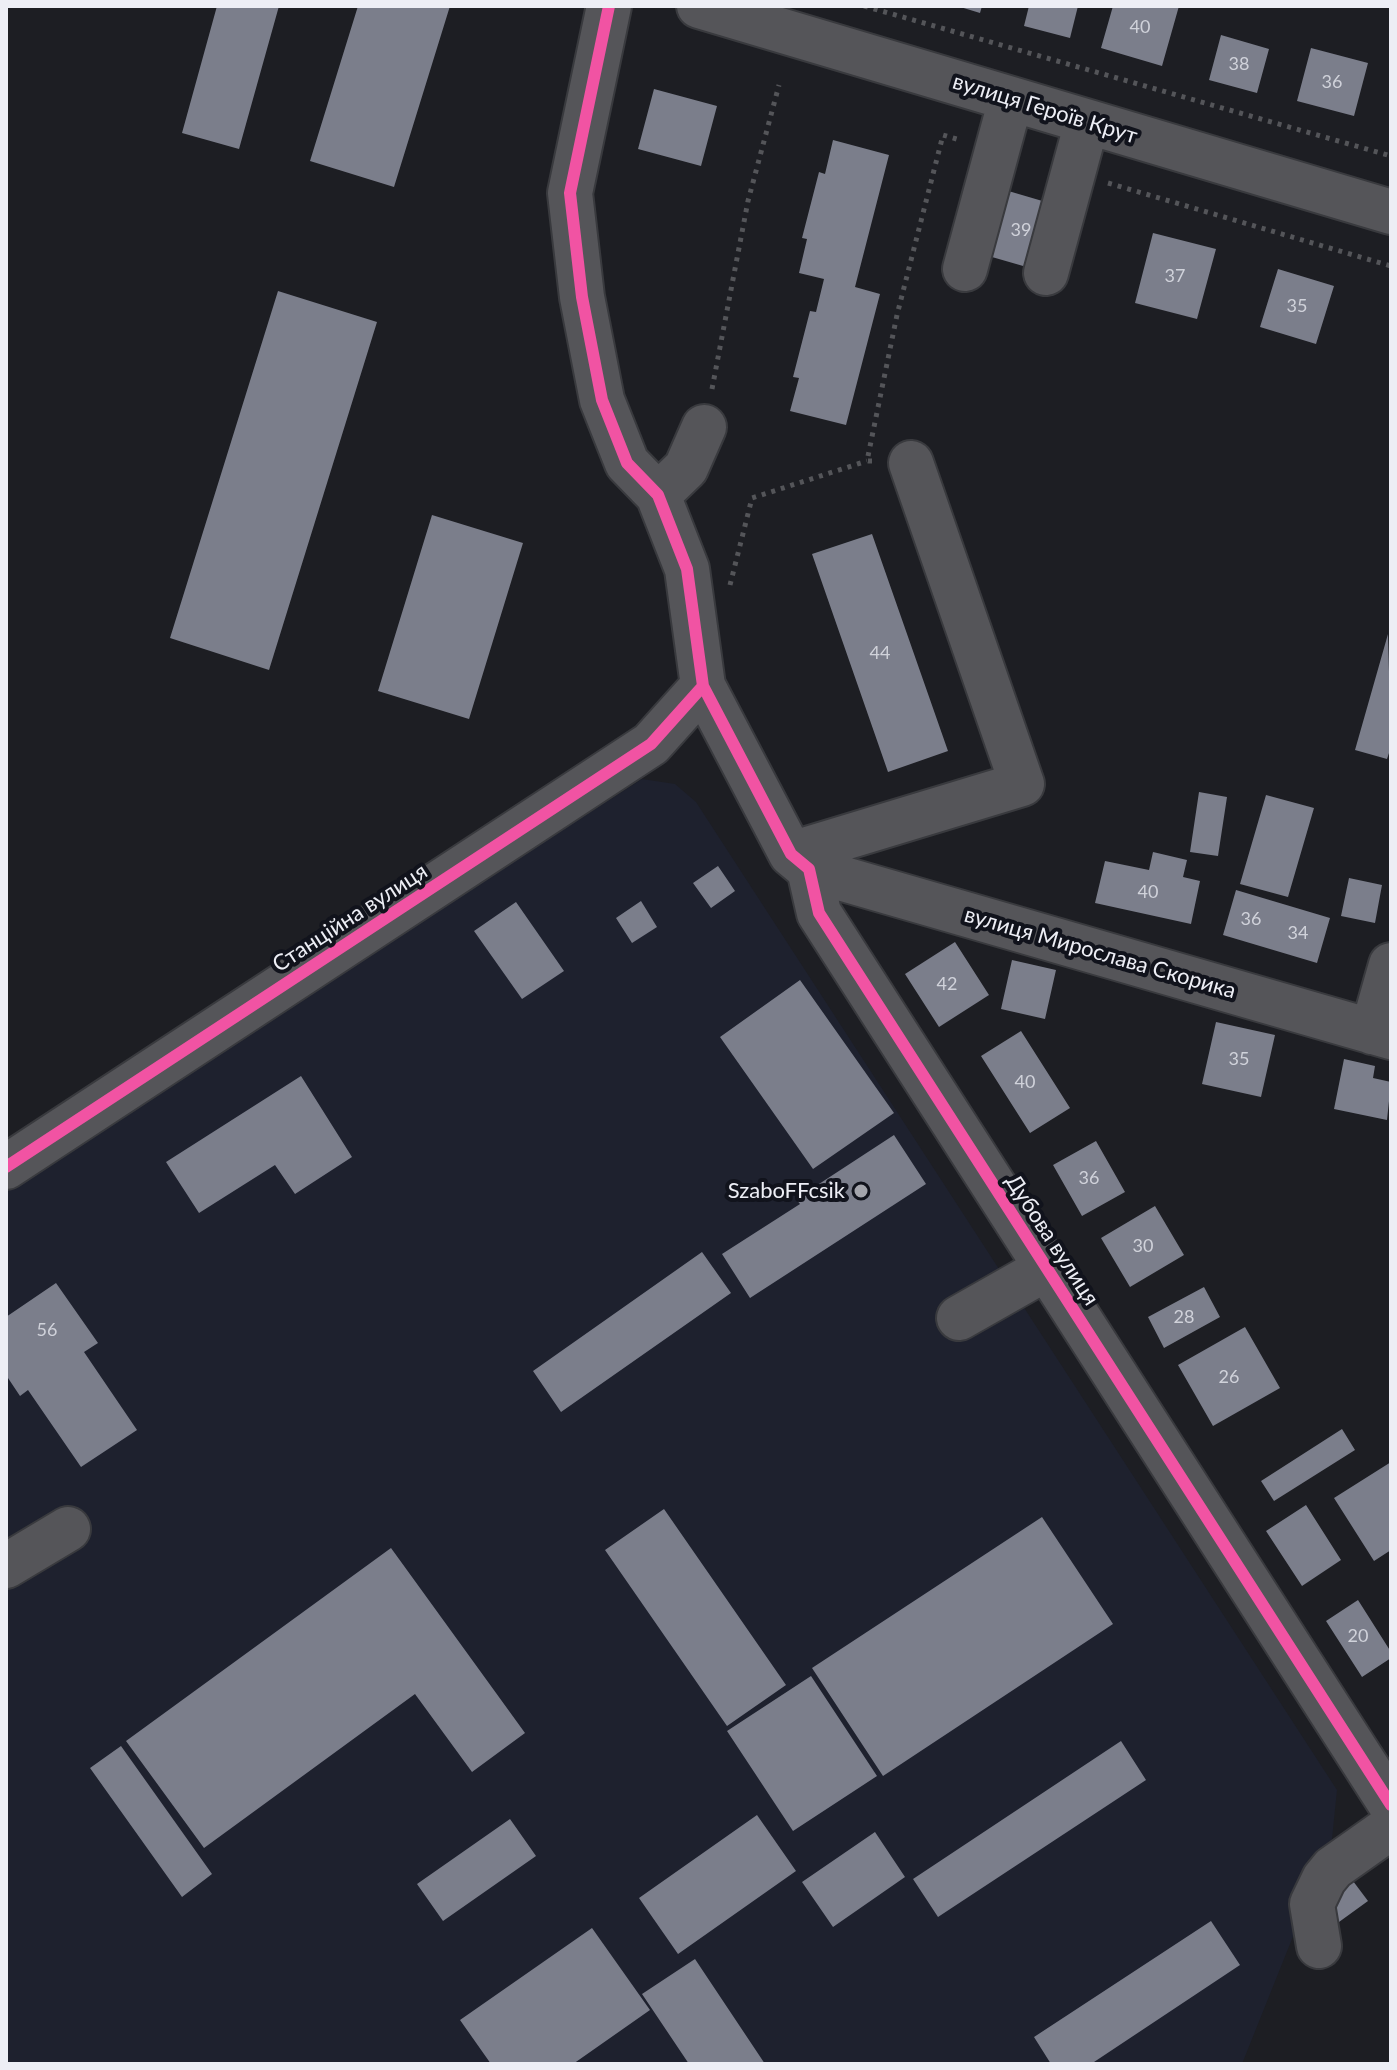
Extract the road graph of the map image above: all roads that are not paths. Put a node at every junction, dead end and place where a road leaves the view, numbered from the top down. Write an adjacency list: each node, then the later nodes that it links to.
1 (609, 6): 10 (street)
2 (699, 6): 3 (street, вулиця Героїв Крут)
3 (1011, 99): 4 (street, вулиця Героїв Крут); 6 (street)
4 (1087, 122): 5 (street, вулиця Героїв Крут); 7 (street)
5 (1391, 212)
6 (965, 269)
7 (1046, 273)
8 (704, 427): 10 (street)
9 (911, 463): 12 (street)
10 (658, 495): 11 (street, Дубова вулиця)
11 (703, 686): 12 (street, Дубова вулиця); 15 (street, Станційна вулиця)
12 (800, 862): 14 (street, вулиця Мирослава Скорика); 16 (street, Дубова вулиця)
13 (1391, 965): 14 (street)
14 (1382, 1035)
15 (6, 1167)
16 (1047, 1268): 17 (street); 20 (street, Дубова вулиця)
17 (959, 1318)
18 (68, 1529): 19 (street)
19 (6, 1566)
20 (1391, 1805)
21 (1391, 1827): 22 (street)
22 (1319, 1946)

